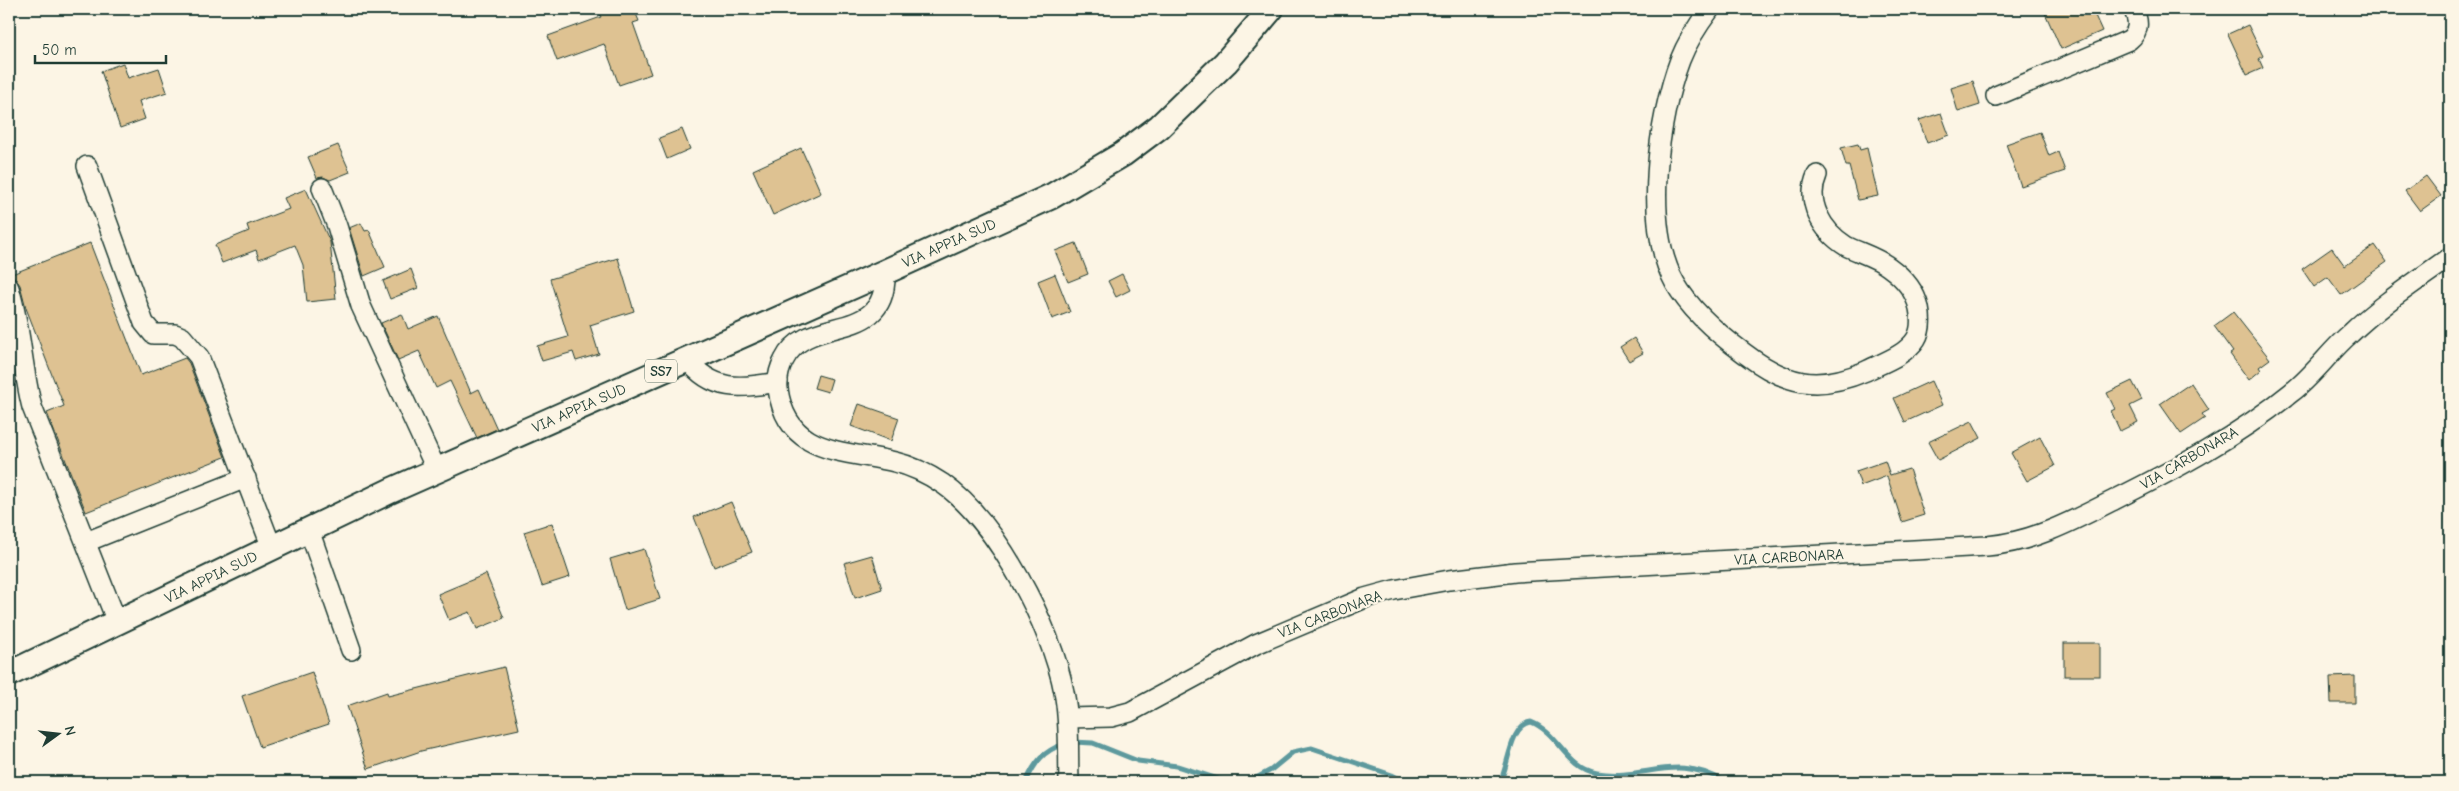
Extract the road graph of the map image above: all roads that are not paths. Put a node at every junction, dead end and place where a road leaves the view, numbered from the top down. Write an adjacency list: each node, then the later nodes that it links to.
1 (1271, 9): 9 (main road, VIA APPIA SUD / SS7)
2 (1710, 9): 6 (street)
3 (2133, 9): 4 (street)
4 (1996, 96)
5 (87, 166): 14 (street)
6 (1817, 175)
7 (322, 188): 13 (street)
8 (2450, 257): 21 (street, VIA CARBONARA)
9 (885, 272): 11 (main road, VIA APPIA SUD / SS7); 12 (street)
10 (9, 288): 16 (street)
11 (687, 360): 12 (street); 13 (main road, VIA APPIA SUD / SS7)
12 (778, 382): 21 (street)
13 (436, 470): 15 (main road, VIA APPIA SUD / SS7)
14 (246, 478): 16 (street); 17 (street)
15 (309, 530): 17 (main road, VIA APPIA SUD / SS7); 19 (street)
16 (86, 542): 18 (street)
17 (272, 548): 18 (main road, VIA APPIA SUD / SS7)
18 (118, 622): 20 (main road, VIA APPIA SUD / SS7)
19 (351, 650)
20 (9, 674)
21 (1068, 722): 22 (street)
22 (1069, 782)

